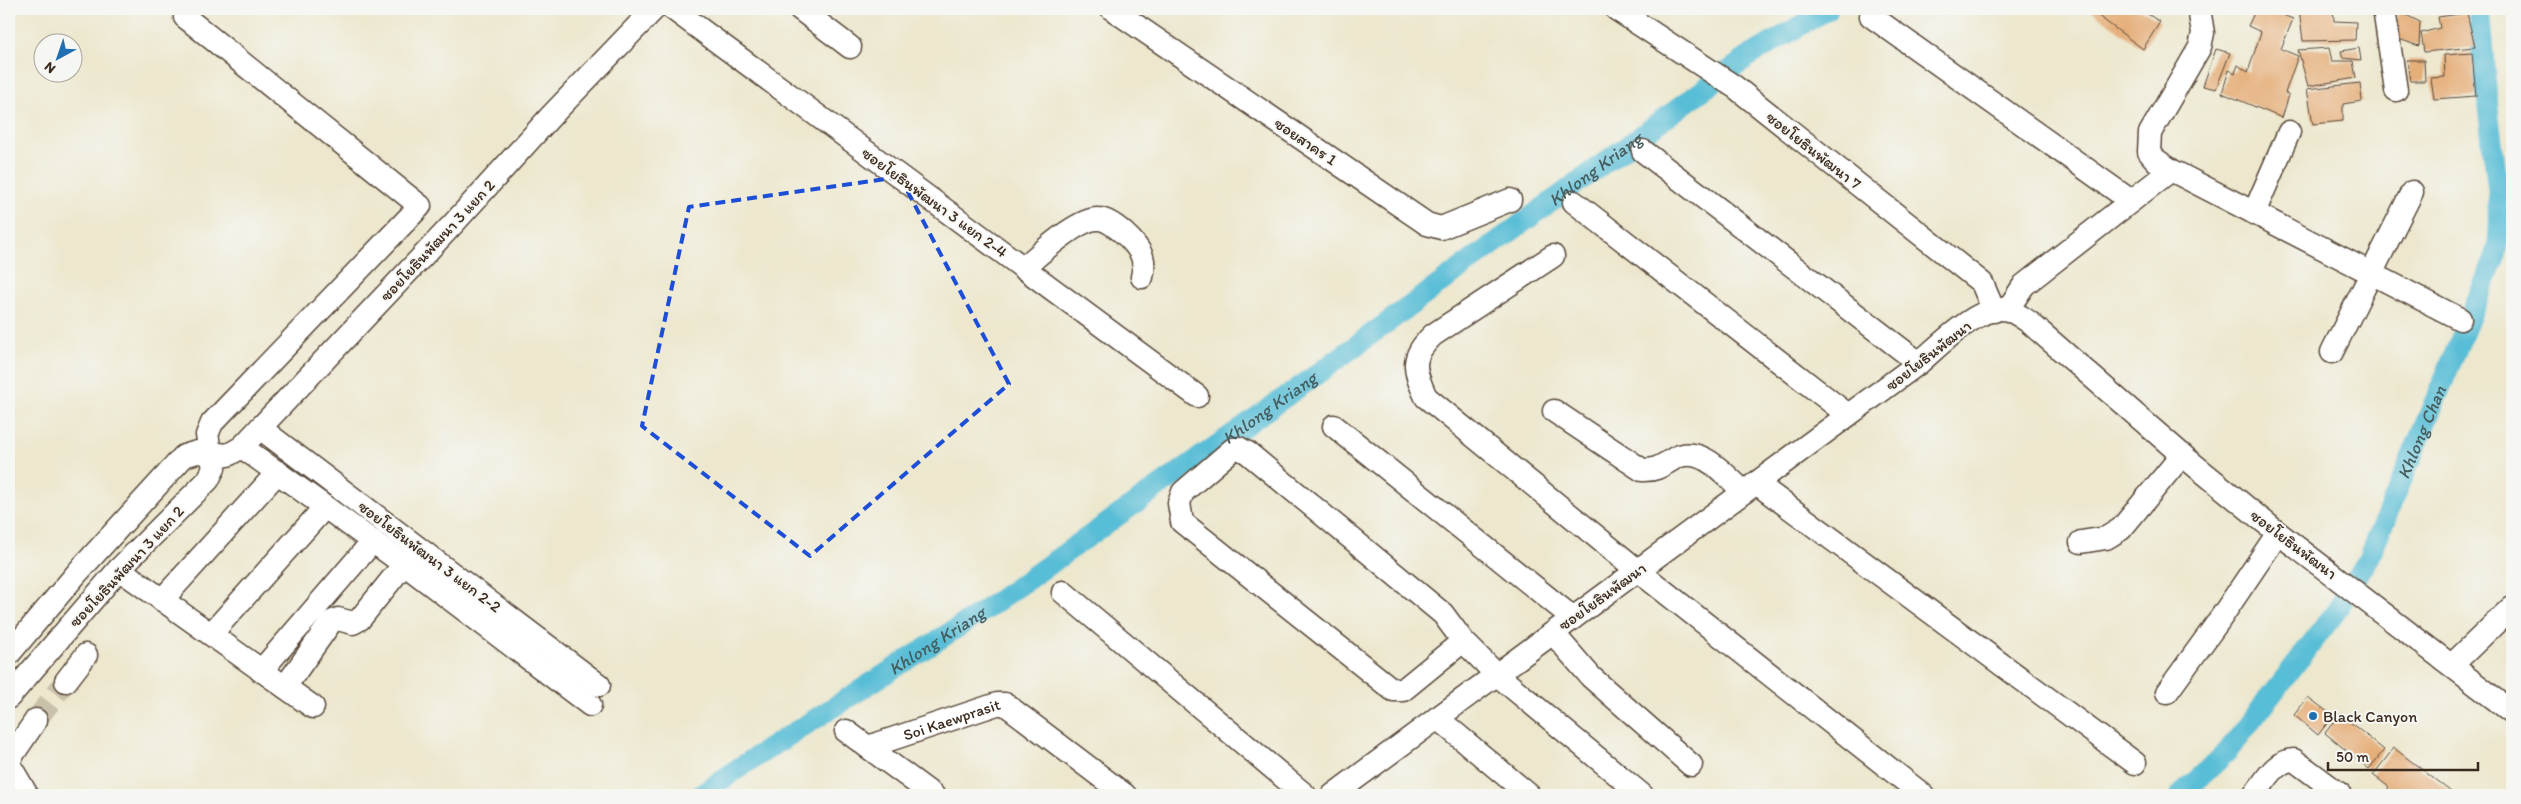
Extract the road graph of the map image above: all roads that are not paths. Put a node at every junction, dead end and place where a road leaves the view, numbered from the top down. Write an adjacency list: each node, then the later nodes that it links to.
1 (186, 9): 34 (street, ซอยโยธินพัฒนา 3 แยก 2)
2 (654, 9): 32 (street, ซอยโยธินพัฒนา 3 แยก 2)
3 (672, 9): 21 (street, ซอยโยธินพัฒนา 3 แยก 2-4)
4 (800, 9): 10 (street)
5 (1112, 9): 16 (street, ซอยสาคร 1)
6 (1616, 9): 24 (street, ซอยโยธินพัฒนา 7)
7 (2199, 9): 14 (street)
8 (2384, 9): 11 (street)
9 (1871, 16): 17 (street)
10 (850, 47)
11 (2396, 90)
12 (2289, 132): 19 (street)
13 (1643, 151): 27 (street)
14 (2170, 170): 17 (street); 19 (street)
15 (2412, 192): 22 (street)
16 (1510, 200)
17 (2131, 201): 24 (street)
18 (1574, 202): 30 (street)
19 (2254, 214): 22 (street)
20 (1553, 256): 44 (street)
21 (1023, 268): 23 (street); 28 (street, ซอยโยธินพัฒนา 3 แยก 2-4)
22 (2371, 273): 25 (street); 26 (street)
23 (1142, 277)
24 (2001, 310): 27 (street, ซอยโยธินพัฒนา); 35 (street, ซอยโยธินพัฒนา)
25 (2460, 319)
26 (2332, 352)
27 (1919, 363): 30 (street, ซอยโยธินพัฒนา)
28 (1197, 396)
29 (1554, 411): 37 (street)
30 (1848, 415): 37 (street, ซอยโยธินพัฒนา)
31 (1334, 426): 48 (street)
32 (260, 428): 33 (street, ซอยโยธินพัฒนา 3 แยก 2); 58 (street, ซอยโยธินพัฒนา 3 แยก 2-2)
33 (242, 447): 34 (street, ซอยโยธินพัฒนา 3 แยก 2); 36 (street)
34 (212, 455): 43 (street, ซอยโยธินพัฒนา 3 แยก 2); 52 (street, ซอยโยธินพัฒนา 3 แยก 2)
35 (2182, 455): 39 (street, ซอยโยธินพัฒนา); 41 (street)
36 (278, 472): 38 (street); 46 (street)
37 (1750, 487): 44 (street, ซอยโยธินพัฒนา); 70 (street)
38 (325, 507): 40 (street); 50 (street)
39 (2278, 533): 54 (street, ซอยโยธินพัฒนา); 60 (street)
40 (372, 541): 42 (street); 55 (street)
41 (2081, 542)
42 (404, 564): 59 (street); 62 (street)
43 (119, 569): 46 (street); 61 (street, ซอยโยธินพัฒนา 3 แยก 2)
44 (1637, 570): 48 (street, ซอยโยธินพัฒนา); 79 (street)
45 (1063, 592): 75 (street)
46 (162, 600): 50 (street)
47 (2512, 607): 54 (street)
48 (1573, 618): 49 (street, ซอยโยธินพัฒนา)
49 (1552, 633): 56 (street, ซอยโยธินพัฒนา); 71 (street)
50 (211, 634): 55 (street)
51 (1462, 642): 51 (street); 56 (street)
52 (9, 654)
53 (86, 656): 57 (street)
54 (2452, 665): 64 (street, ซอยโยธินพัฒนา)
55 (261, 670): 59 (street)
56 (1496, 674): 65 (street, ซอยโยธินพัฒนา); 78 (street)
57 (66, 681)
58 (599, 684)
59 (284, 687): 63 (street)
60 (2167, 692)
61 (9, 697)
62 (590, 705)
63 (313, 707)
64 (2512, 712)
65 (1437, 718): 76 (street, ซอยโยธินพัฒนา); 77 (street)
66 (36, 720): 69 (street)
67 (846, 731): 68 (street)
68 (868, 747): 73 (street); 74 (street, Soi Kaewprasit)
69 (9, 762): 72 (street)
70 (2135, 763)
71 (1691, 765)
72 (27, 795)
73 (933, 795)
74 (1125, 795)
75 (1305, 795)
76 (1333, 795)
77 (1529, 795)
78 (1642, 795)
79 (1923, 795)
80 (2254, 795): 81 (street)
81 (2341, 795)

